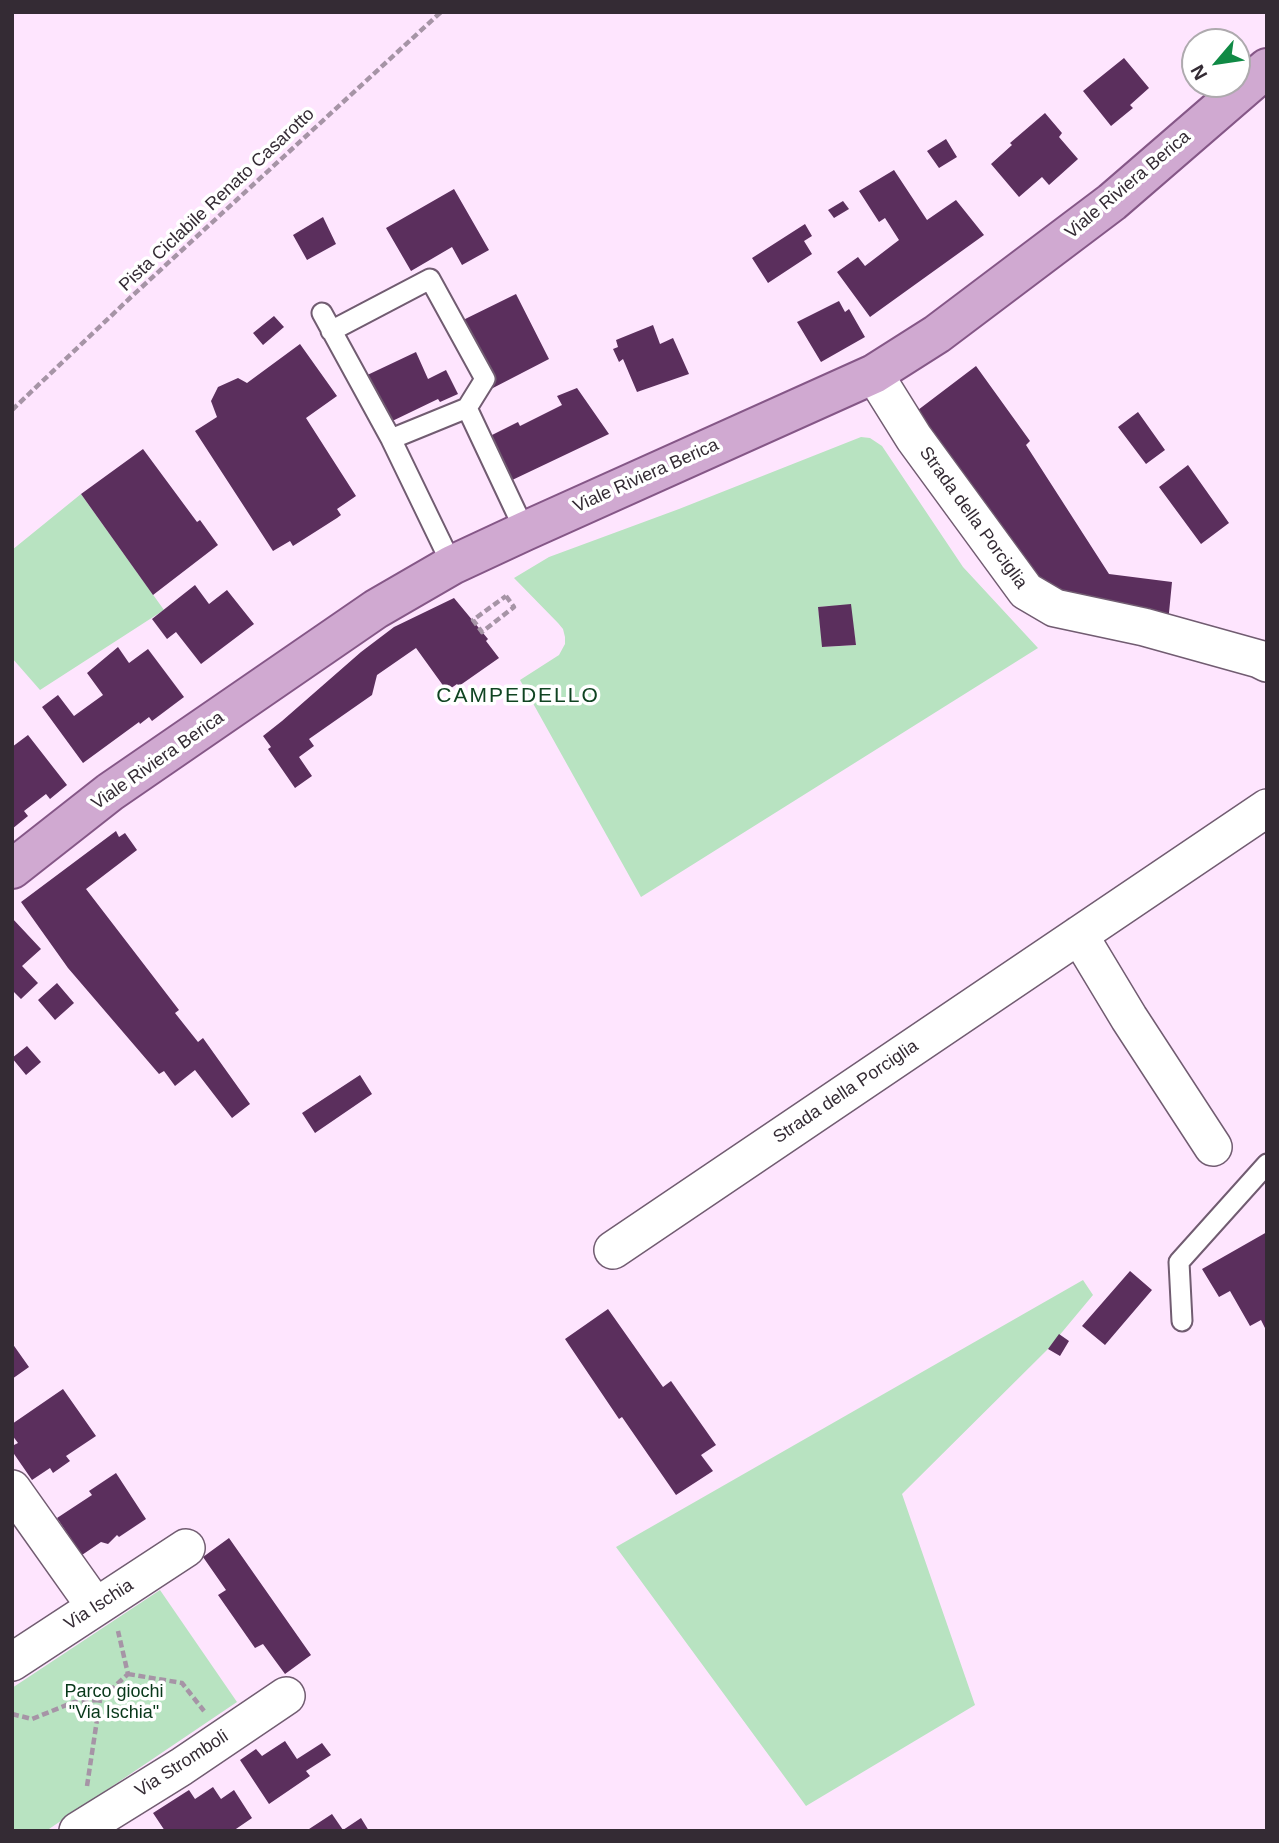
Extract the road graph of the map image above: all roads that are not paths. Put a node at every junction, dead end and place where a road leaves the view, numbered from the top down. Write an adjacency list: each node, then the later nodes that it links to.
1 (1267, 68): 4 (main road, Viale Riviera Berica)
2 (322, 313): 3 (lane)
3 (331, 331): 5 (lane); 6 (lane)
4 (874, 374): 7 (main road, Viale Riviera Berica); 9 (street, Strada della Porciglia)
5 (467, 408): 6 (lane); 7 (lane)
6 (391, 439): 8 (lane)
7 (525, 531): 8 (main road, Viale Riviera Berica)
8 (452, 565): 11 (main road, Viale Riviera Berica)
9 (1267, 663)
10 (1267, 808): 12 (street, Strada della Porciglia)
11 (12, 869)
12 (1079, 935): 13 (street); 15 (street, Strada della Porciglia)
13 (1213, 1147)
14 (1267, 1164): 16 (lane)
15 (613, 1250)
16 (1182, 1321)
17 (12, 1489): 19 (street)
18 (186, 1548): 19 (street, Via Ischia)
19 (101, 1603): 20 (street, Via Ischia)
20 (12, 1662)
21 (286, 1696): 22 (street, Via Stromboli)
22 (97, 1817)

